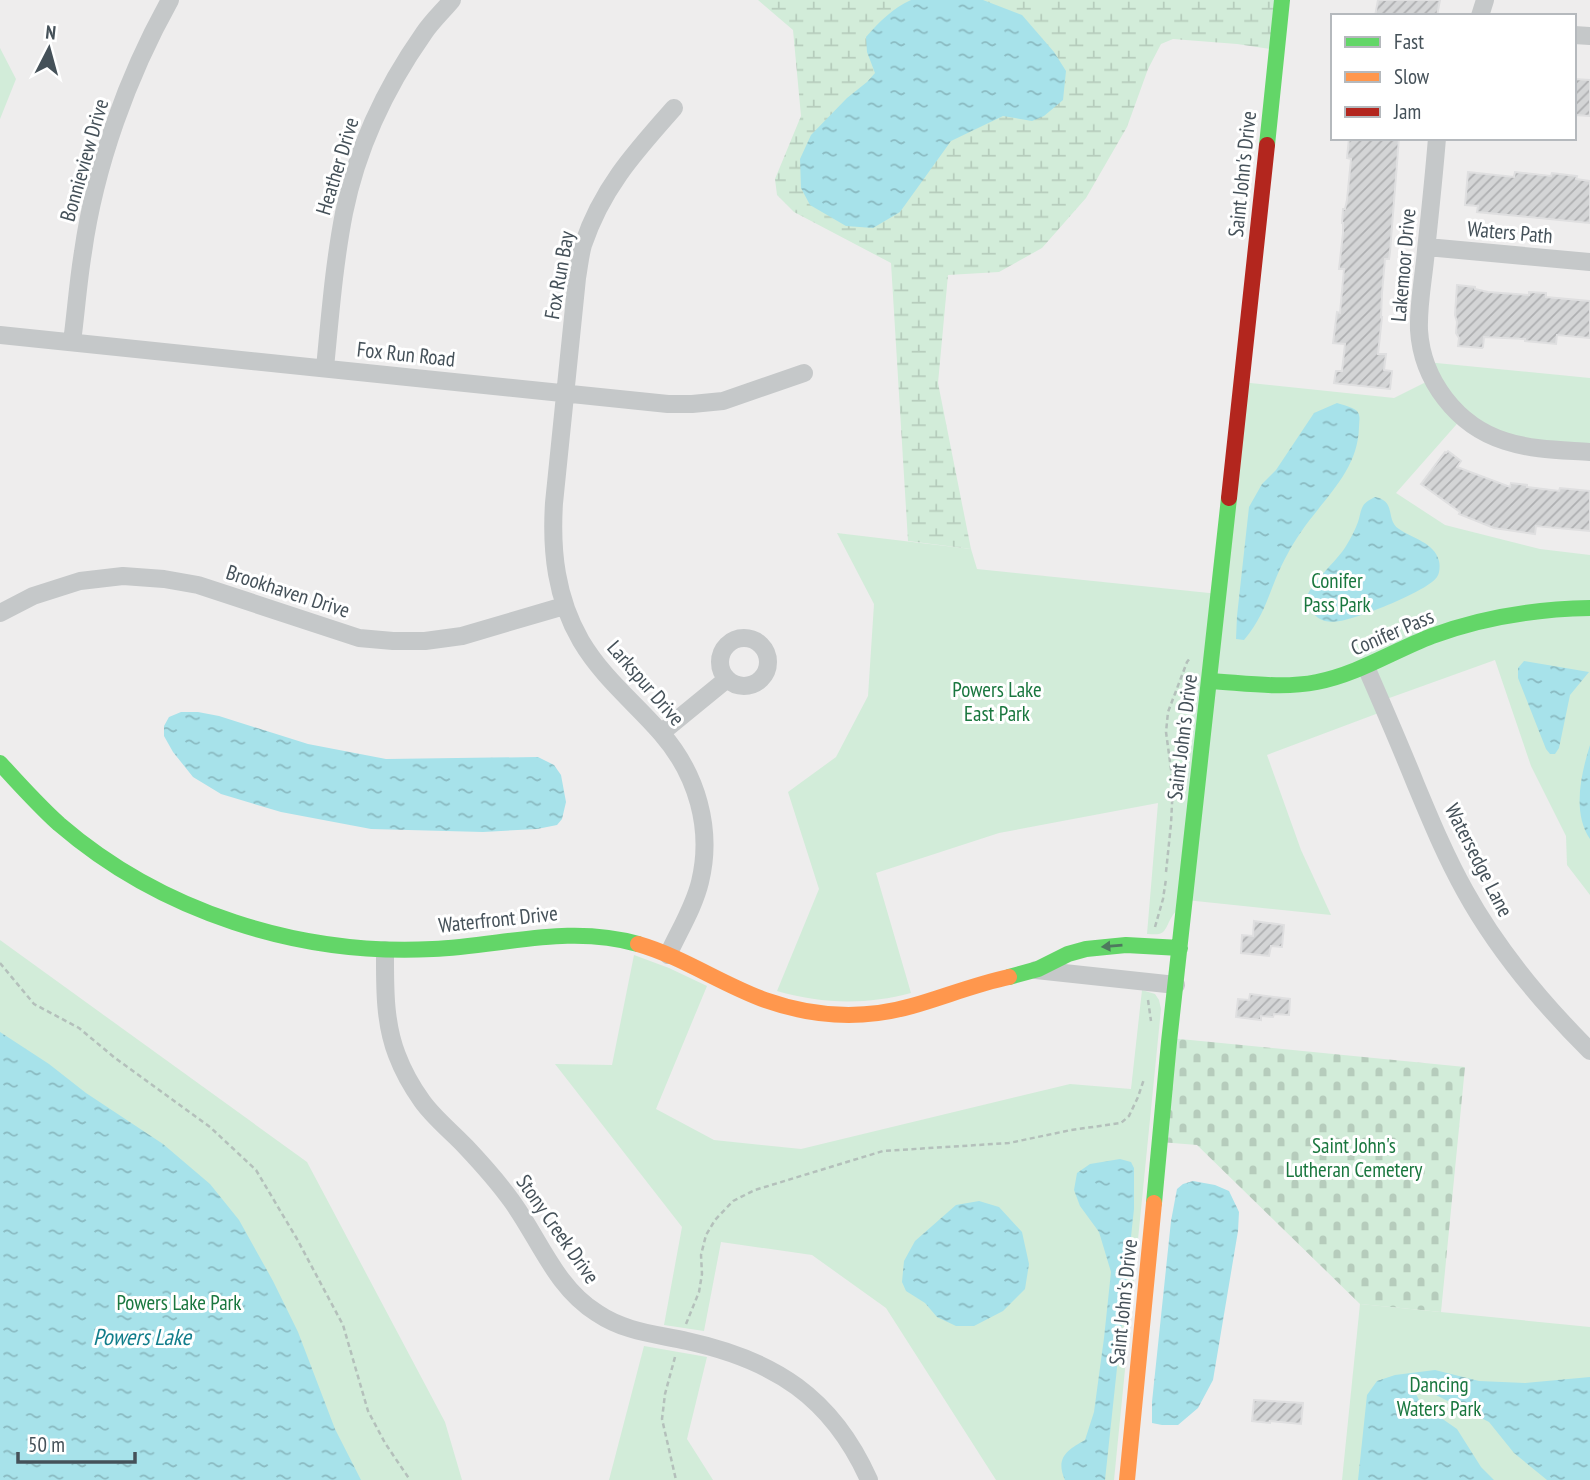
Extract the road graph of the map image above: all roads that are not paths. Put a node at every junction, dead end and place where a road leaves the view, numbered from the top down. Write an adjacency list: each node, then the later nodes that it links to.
1 (452, 0): 10 (street, Heather Drive)
2 (1282, 0): 19 (street, Saint John's Drive)
3 (164, 2): 9 (street, Bonnieview Drive)
4 (674, 108): 12 (street, Fox Run Bay)
5 (1437, 140): 6 (street, Lakemoor Drive)
6 (1427, 247): 7 (street, Waters Path); 13 (street, Lakemoor Drive)
7 (1590, 262)
8 (0, 335): 9 (street, Fox Run Road)
9 (72, 342): 10 (street, Fox Run Road)
10 (325, 368): 12 (street, Fox Run Road)
11 (804, 373): 12 (street, Fox Run Road)
12 (565, 393): 14 (street, Larkspur Drive)
13 (1590, 452)
14 (564, 606): 16 (street, Brookhaven Drive); 20 (street, Larkspur Drive)
15 (1590, 608): 17 (street, Conifer Pass)
16 (0, 613)
17 (1366, 667): 19 (street, Conifer Pass); 27 (street, Watersedge Lane)
18 (727, 679): 20 (street)
19 (1210, 681): 22 (street, Saint John's Drive)
20 (661, 733): 24 (street, Larkspur Drive)
21 (0, 763): 23 (street, Waterfront Drive)
22 (1180, 948): 25 (street, Waterfront Drive, one-way to 25); 26 (street, Saint John's Drive)
23 (385, 950): 24 (street, Waterfront Drive); 28 (street, Stony Creek Drive)
24 (668, 955): 25 (street, Waterfront Drive)
25 (1036, 970): 26 (street, Waterfront Drive)
26 (1176, 985): 29 (street, Saint John's Drive)
27 (1590, 1051)
28 (869, 1480)
29 (1127, 1480)

